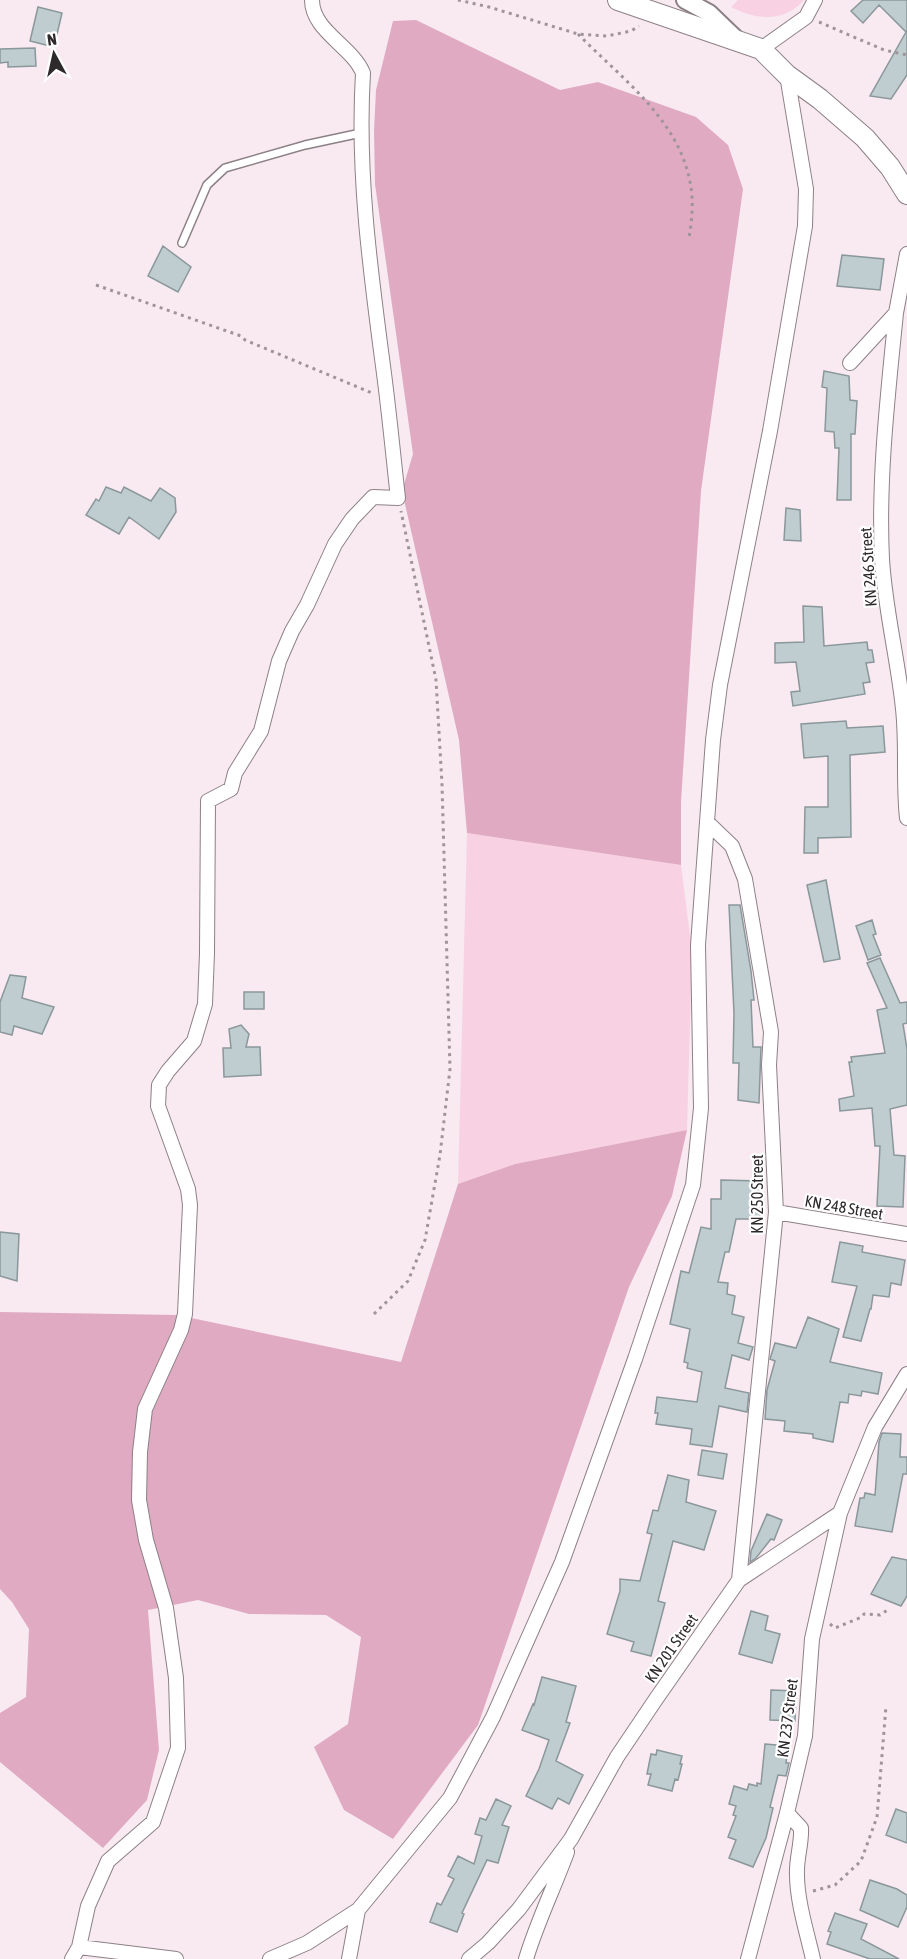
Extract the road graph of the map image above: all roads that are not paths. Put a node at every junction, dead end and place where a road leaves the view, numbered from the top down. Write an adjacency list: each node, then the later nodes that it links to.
1 (312, 0): 8 (street)
2 (618, 0): 5 (main road)
3 (685, 0): 5 (street)
4 (815, 0): 6 (street)
5 (737, 40): 6 (main road)
6 (761, 49): 7 (main road)
7 (787, 75): 9 (main road); 15 (street)
8 (361, 133): 10 (lane); 24 (street)
9 (907, 194)
10 (182, 243)
11 (907, 254): 12 (street, KN 246 Street)
12 (896, 313): 13 (street); 14 (street, KN 246 Street)
13 (850, 363)
14 (907, 818)
15 (706, 822): 16 (street, KN 250 Street); 23 (street)
16 (776, 1212): 17 (street, KN 248 Street); 20 (street, KN 250 Street)
17 (907, 1234)
18 (907, 1374): 19 (street)
19 (840, 1513): 20 (street, KN 201 Street); 21 (street, KN 237 Street)
20 (739, 1580): 22 (street, KN 201 Street)
21 (787, 1814): 30 (street, KN 237 Street); 31 (street)
22 (571, 1839): 28 (street, KN 201 Street); 29 (street)
23 (358, 1910): 26 (street); 27 (street)
24 (76, 1953): 25 (street)
25 (176, 1959)
26 (270, 1959)
27 (349, 1959)
28 (469, 1959)
29 (526, 1959)
30 (748, 1959)
31 (813, 1959)

